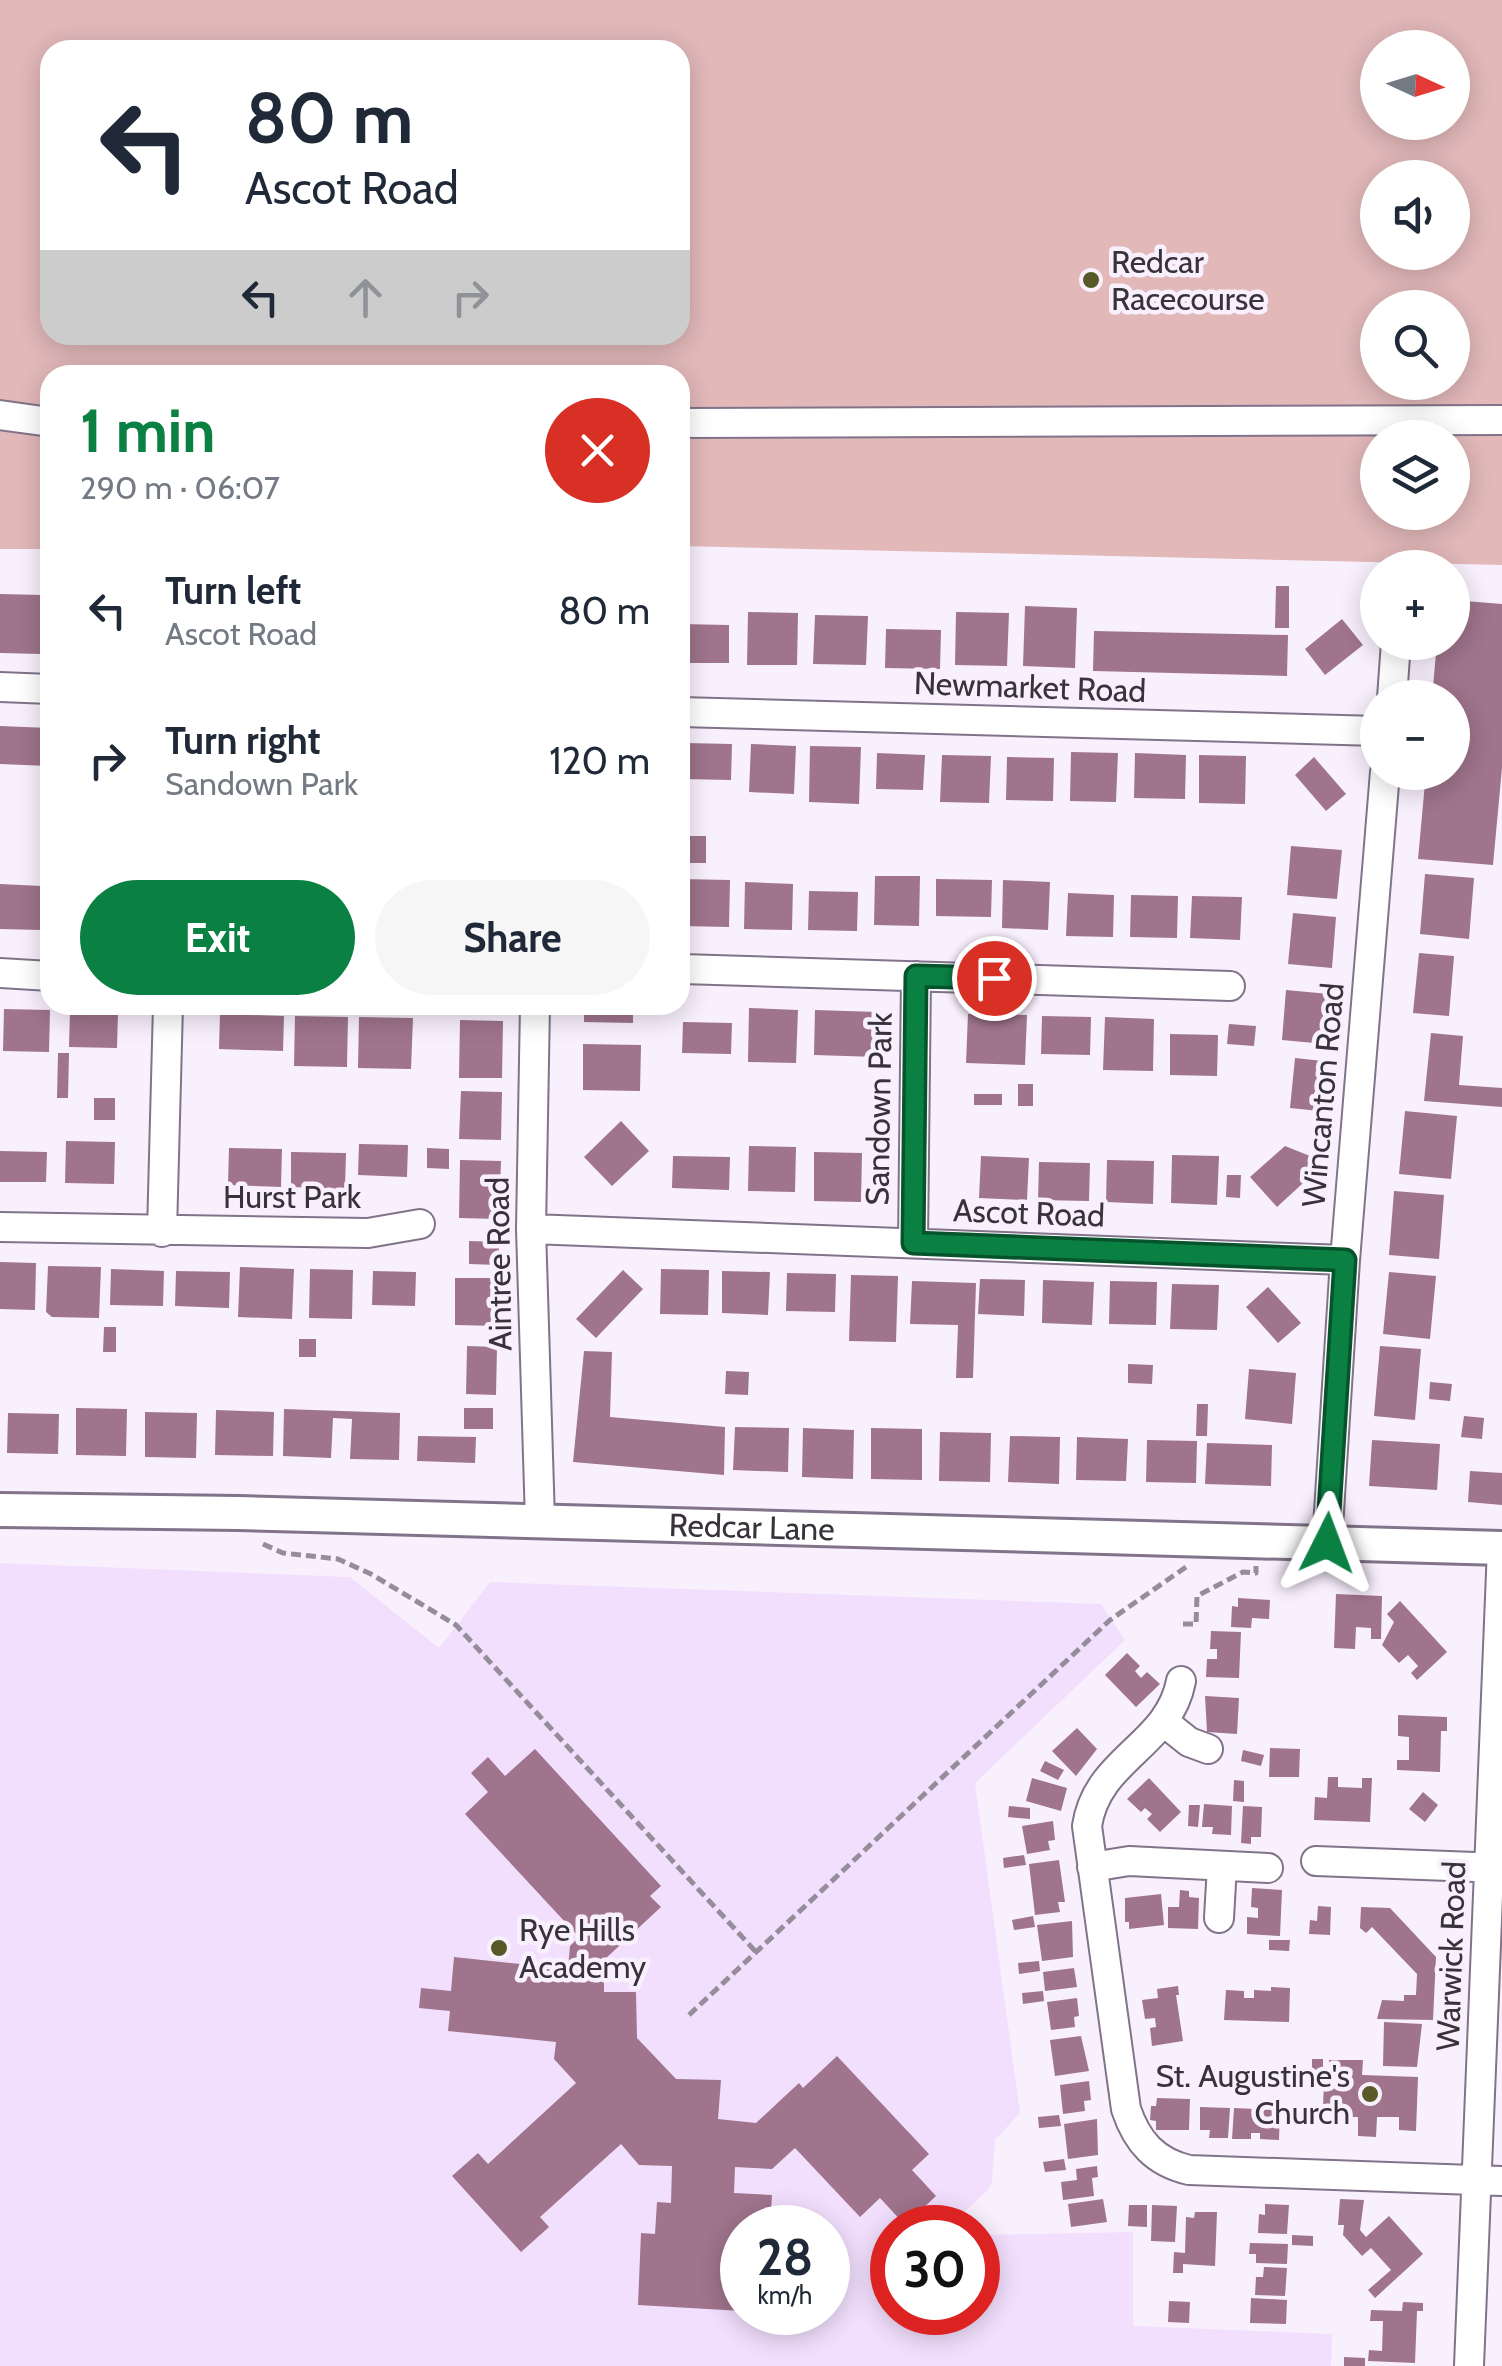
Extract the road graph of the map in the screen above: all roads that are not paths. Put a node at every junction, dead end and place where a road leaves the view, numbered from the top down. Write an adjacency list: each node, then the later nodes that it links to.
1 (0, 414): 2 (street)
2 (40, 420)
3 (1502, 420): 4 (street)
4 (690, 423)
5 (0, 687): 6 (street)
6 (40, 689)
7 (690, 712): 8 (street, Newmarket Road)
8 (1360, 731)
9 (1384, 790): 22 (street, Wincanton Road)
10 (690, 968): 13 (street, Sandown Park)
11 (0, 973): 12 (street)
12 (40, 975)
13 (916, 976): 14 (street, Sandown Park); 21 (street, Sandown Park)
14 (1230, 986)
15 (168, 1015): 20 (street)
16 (535, 1015): 19 (street, Aintree Road)
17 (420, 1224): 20 (street, Hurst Park)
18 (0, 1228): 20 (street, Hurst Park)
19 (531, 1229): 21 (street, Ascot Road); 24 (street, Aintree Road)
20 (162, 1232)
21 (913, 1243): 22 (street, Ascot Road)
22 (1345, 1260): 25 (street, Wincanton Road)
23 (0, 1510): 24 (main road, Redcar Lane)
24 (540, 1521): 25 (main road, Redcar Lane)
25 (1327, 1543): 26 (main road, Redcar Lane)
26 (1502, 1548): 34 (street, Warwick Road)
27 (1181, 1681): 28 (street)
28 (1164, 1722): 29 (street); 32 (street)
29 (1208, 1749)
30 (1316, 1861): 34 (street)
31 (1222, 1866): 32 (street); 33 (street); 35 (street)
32 (1092, 1867): 36 (street)
33 (1268, 1868)
34 (1496, 1868): 36 (street, Warwick Road)
35 (1219, 1918)
36 (1490, 2180): 37 (street, Warwick Road)
37 (1469, 2366)

